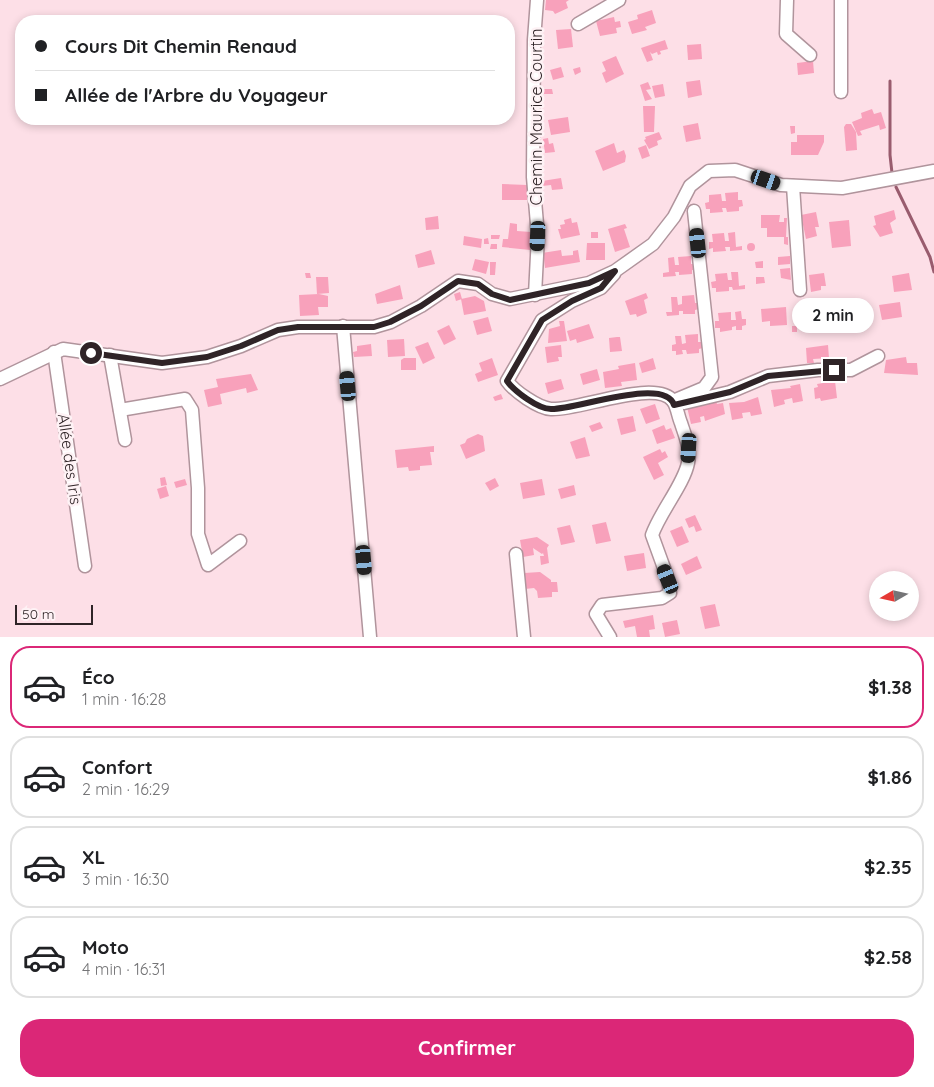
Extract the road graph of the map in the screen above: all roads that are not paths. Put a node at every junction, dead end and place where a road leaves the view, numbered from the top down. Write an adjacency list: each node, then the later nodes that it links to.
1 (537, 0): 13 (street, Chemin Maurice Courtin)
2 (619, 0): 5 (street)
3 (787, 0): 6 (street)
4 (841, 0): 7 (street)
5 (578, 24)
6 (810, 55)
7 (841, 92)
8 (934, 171): 9 (street)
9 (793, 186): 11 (street); 12 (street)
10 (694, 211): 19 (street)
11 (615, 271): 13 (street); 19 (street)
12 (800, 290)
13 (535, 295): 14 (street)
14 (343, 326): 16 (street); 25 (street)
15 (54, 352): 16 (street); 18 (street); 24 (street, Allée des Iris)
16 (110, 355): 20 (street)
17 (878, 356): 19 (street)
18 (0, 379)
19 (674, 403): 27 (street)
20 (120, 410): 21 (street); 22 (street)
21 (125, 440)
22 (240, 541)
23 (516, 554): 26 (street)
24 (85, 566)
25 (370, 637)
26 (524, 637)
27 (610, 637)

